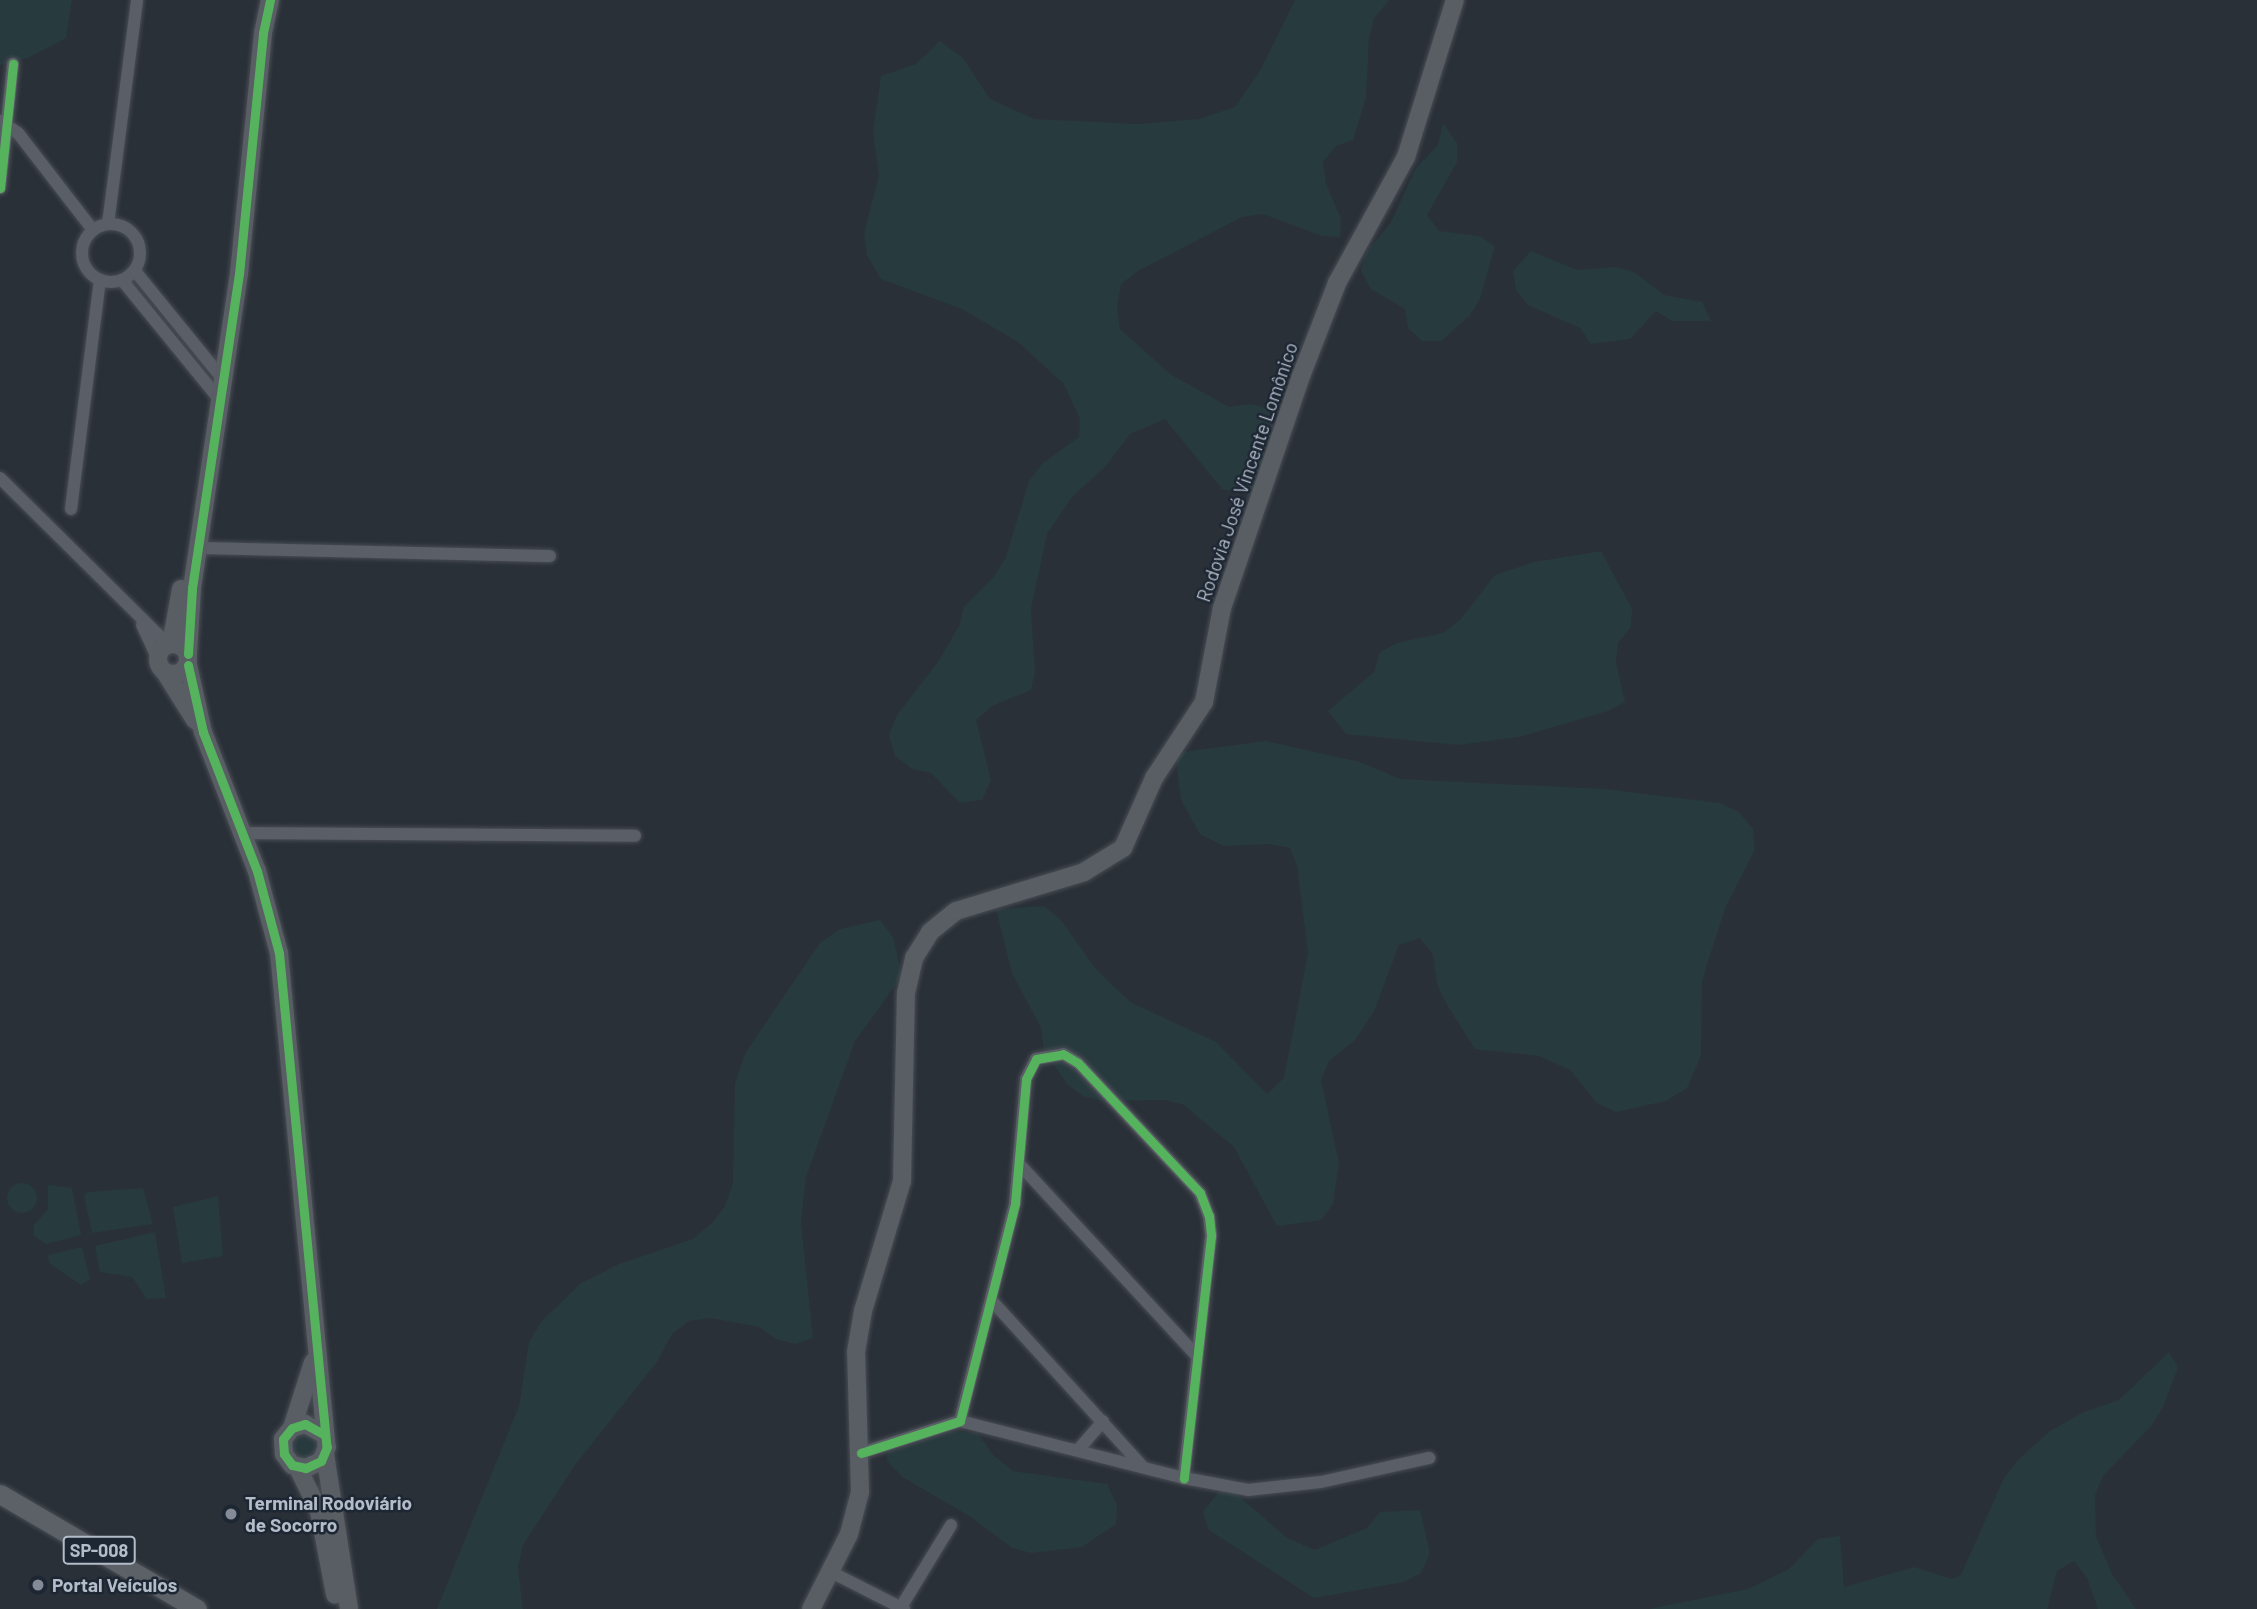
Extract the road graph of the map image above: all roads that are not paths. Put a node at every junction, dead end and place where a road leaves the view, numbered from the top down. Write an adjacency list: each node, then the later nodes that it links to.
1 (137, 0): 8 (street)
2 (257, 0): 15 (street)
3 (270, 0): 15 (street)
4 (1455, 0): 34 (street, Rodovia José Vincente Lomônico)
5 (13, 64): 6 (street)
6 (4, 123): 7 (street); 9 (street)
7 (0, 188)
8 (107, 224): 9 (street); 10 (street)
9 (93, 230): 11 (street)
10 (135, 271): 12 (street); 13 (street)
11 (100, 280): 12 (street); 17 (street)
12 (122, 280): 14 (street)
13 (159, 300): 14 (street); 15 (street)
14 (147, 308): 15 (street)
15 (216, 383): 18 (street); 20 (street)
16 (0, 478): 20 (street)
17 (71, 509)
18 (197, 548): 19 (street); 21 (street)
19 (550, 556)
20 (166, 655): 21 (street); 21 (street); 22 (street)
21 (188, 659): 22 (street)
22 (203, 732): 23 (street)
23 (242, 833): 24 (street); 27 (street)
24 (635, 836)
25 (1021, 1166): 26 (street); 28 (street); 28 (street)
26 (993, 1302): 29 (street); 30 (street)
27 (316, 1352): 31 (street); 32 (street)
28 (1196, 1355): 39 (street)
29 (960, 1421): 33 (street); 34 (street)
30 (1103, 1422): 33 (street); 37 (street)
31 (292, 1428): 32 (street); 38 (street)
32 (323, 1434): 35 (street)
33 (1078, 1450): 37 (street)
34 (861, 1453): 42 (street, Rodovia José Vincente Lomônico)
35 (326, 1454): 38 (street); 46 (street)
36 (1429, 1458): 39 (street)
37 (1144, 1467): 39 (street)
38 (298, 1468): 45 (street)
39 (1184, 1478)
40 (0, 1494): 44 (main road, SP-008)
41 (951, 1525): 43 (street)
42 (831, 1572): 43 (street); 47 (street, Rodovia José Vincente Lomônico)
43 (903, 1608)
44 (197, 1609)
45 (338, 1609)
46 (349, 1609)
47 (811, 1609)

